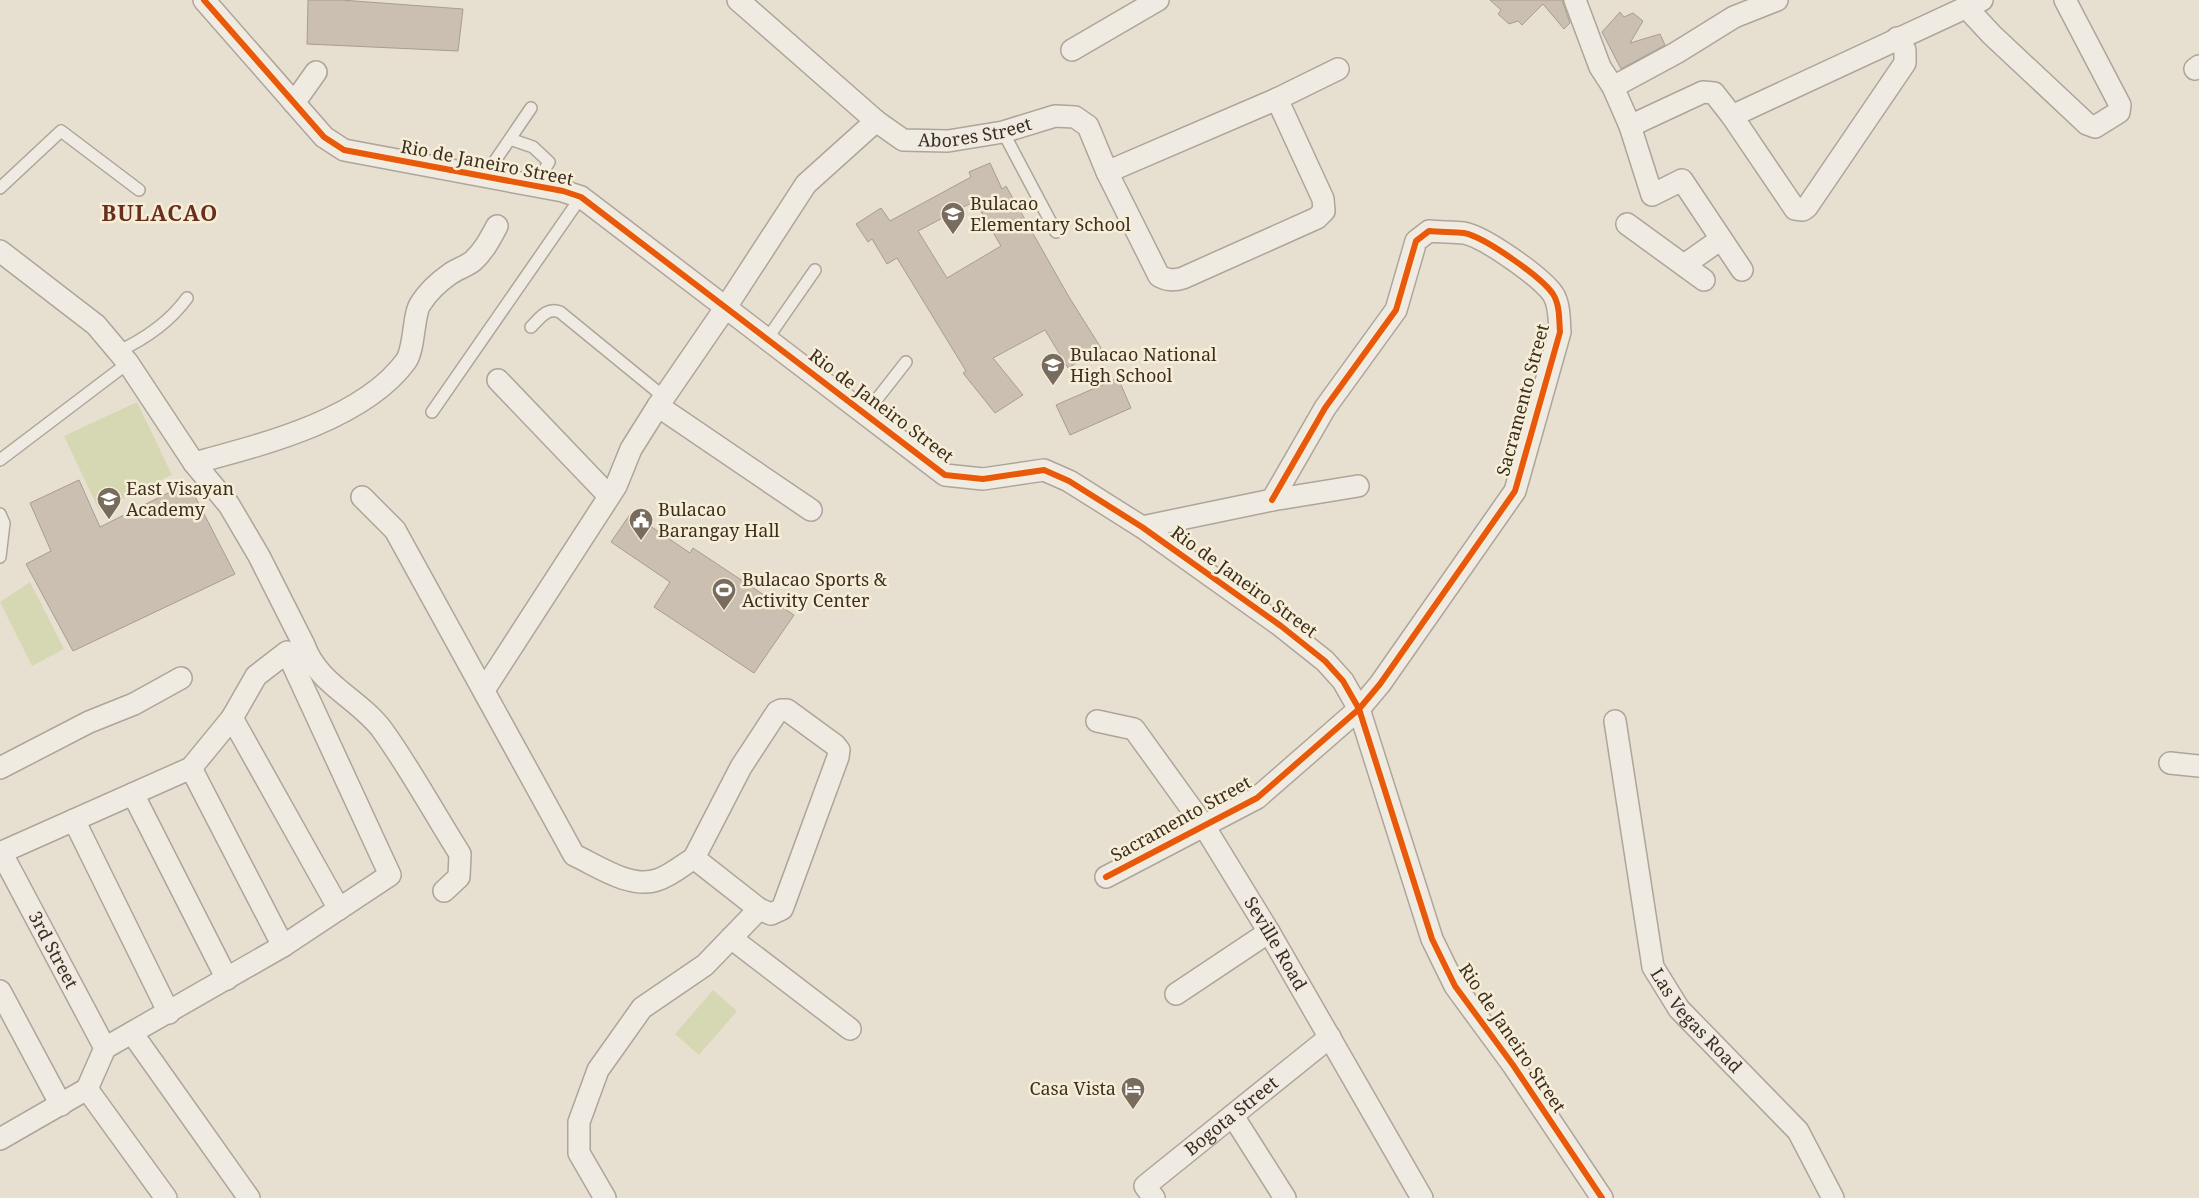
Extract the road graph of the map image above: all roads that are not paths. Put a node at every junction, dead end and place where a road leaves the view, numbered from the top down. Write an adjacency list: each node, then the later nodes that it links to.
1 (204, 0): 14 (street, Rio de Janeiro Street)
2 (738, 0): 17 (street, Abores Street)
3 (1158, 0): 9 (street)
4 (1575, 0): 12 (street)
5 (1777, 0): 12 (street)
6 (2065, 0): 7 (street)
7 (1974, 4): 8 (street)
8 (1897, 38): 16 (street); 16 (street)
9 (1072, 50)
10 (1338, 68): 13 (street)
11 (316, 72): 14 (street)
12 (1613, 87): 18 (street)
13 (1277, 99): 21 (street); 21 (street, Abores Street)
14 (294, 103): 22 (street, Rio de Janeiro Street)
15 (531, 108): 20 (lane)
16 (1732, 116): 18 (street)
17 (876, 121): 19 (street, Abores Street); 37 (street)
18 (1630, 126): 30 (street)
19 (1003, 132): 21 (street, Abores Street); 29 (lane)
20 (510, 139): 22 (lane); 23 (lane)
21 (1107, 172)
22 (484, 177): 23 (street, Rio de Janeiro Street)
23 (534, 186): 26 (street, Rio de Janeiro Street)
24 (0, 188): 25 (lane)
25 (139, 190)
26 (581, 197): 37 (street, Rio de Janeiro Street); 44 (lane)
27 (1627, 224): 32 (street)
28 (497, 226): 47 (street)
29 (1056, 232)
30 (1721, 239): 32 (street); 34 (street)
31 (0, 251): 40 (street)
32 (1684, 265): 35 (street)
33 (816, 270): 39 (lane)
34 (1742, 270)
35 (1704, 280)
36 (187, 298): 40 (lane)
37 (726, 307): 39 (street, Rio de Janeiro Street); 43 (street)
38 (531, 327): 43 (lane)
39 (767, 339): 45 (street, Rio de Janeiro Street)
40 (123, 358): 46 (lane); 47 (street)
41 (906, 362): 45 (lane)
42 (498, 380): 49 (street)
43 (661, 402): 49 (street); 52 (street)
44 (432, 412)
45 (866, 413): 54 (street, Rio de Janeiro Street)
46 (0, 460)
47 (194, 463): 72 (street)
48 (1358, 486): 51 (street)
49 (609, 496): 57 (street)
50 (362, 498): 57 (street)
51 (1272, 500): 54 (street); 58 (street, Sacramento Street)
52 (811, 510)
53 (0, 514): 55 (lane)
54 (1142, 526): 58 (street, Rio de Janeiro Street)
55 (0, 556)
56 (181, 678): 64 (street)
57 (484, 690): 70 (street)
58 (1359, 709): 68 (street, Sacramento Street); 96 (street, Rio de Janeiro Street)
59 (232, 718): 65 (street); 74 (street); 74 (street)
60 (1097, 721): 68 (street, Seville Road)
61 (1615, 721): 97 (street, Las Vegas Road)
62 (2170, 763): 63 (street)
63 (2199, 766)
64 (0, 768)
65 (191, 768): 66 (street); 77 (street)
66 (133, 794): 67 (street); 78 (street)
67 (74, 820): 69 (street); 81 (street)
68 (1204, 826): 71 (street, Sacramento Street); 75 (street, Seville Road)
69 (1, 853): 85 (street, 3rd Street)
70 (694, 858): 73 (street); 73 (street)
71 (1106, 877)
72 (444, 891)
73 (759, 908): 76 (street)
74 (339, 909): 77 (street)
75 (1269, 932): 80 (street); 84 (street, Seville Road)
76 (731, 938): 82 (street); 92 (street)
77 (284, 946): 78 (street)
78 (227, 979): 81 (street)
79 (0, 990): 87 (street)
80 (1176, 994)
81 (169, 1013): 83 (street)
82 (850, 1029)
83 (132, 1033): 85 (street); 91 (street)
84 (1330, 1037): 88 (street, Bogota Street); 95 (street, Seville Road)
85 (105, 1048): 86 (street)
86 (87, 1089): 87 (street); 90 (street)
87 (61, 1105): 89 (street)
88 (1233, 1116): 93 (street, Bogota Street); 94 (street)
89 (1, 1135)
90 (166, 1198)
91 (249, 1198)
92 (605, 1198)
93 (1154, 1198)
94 (1285, 1198)
95 (1422, 1198)
96 (1602, 1198)
97 (1833, 1198)

